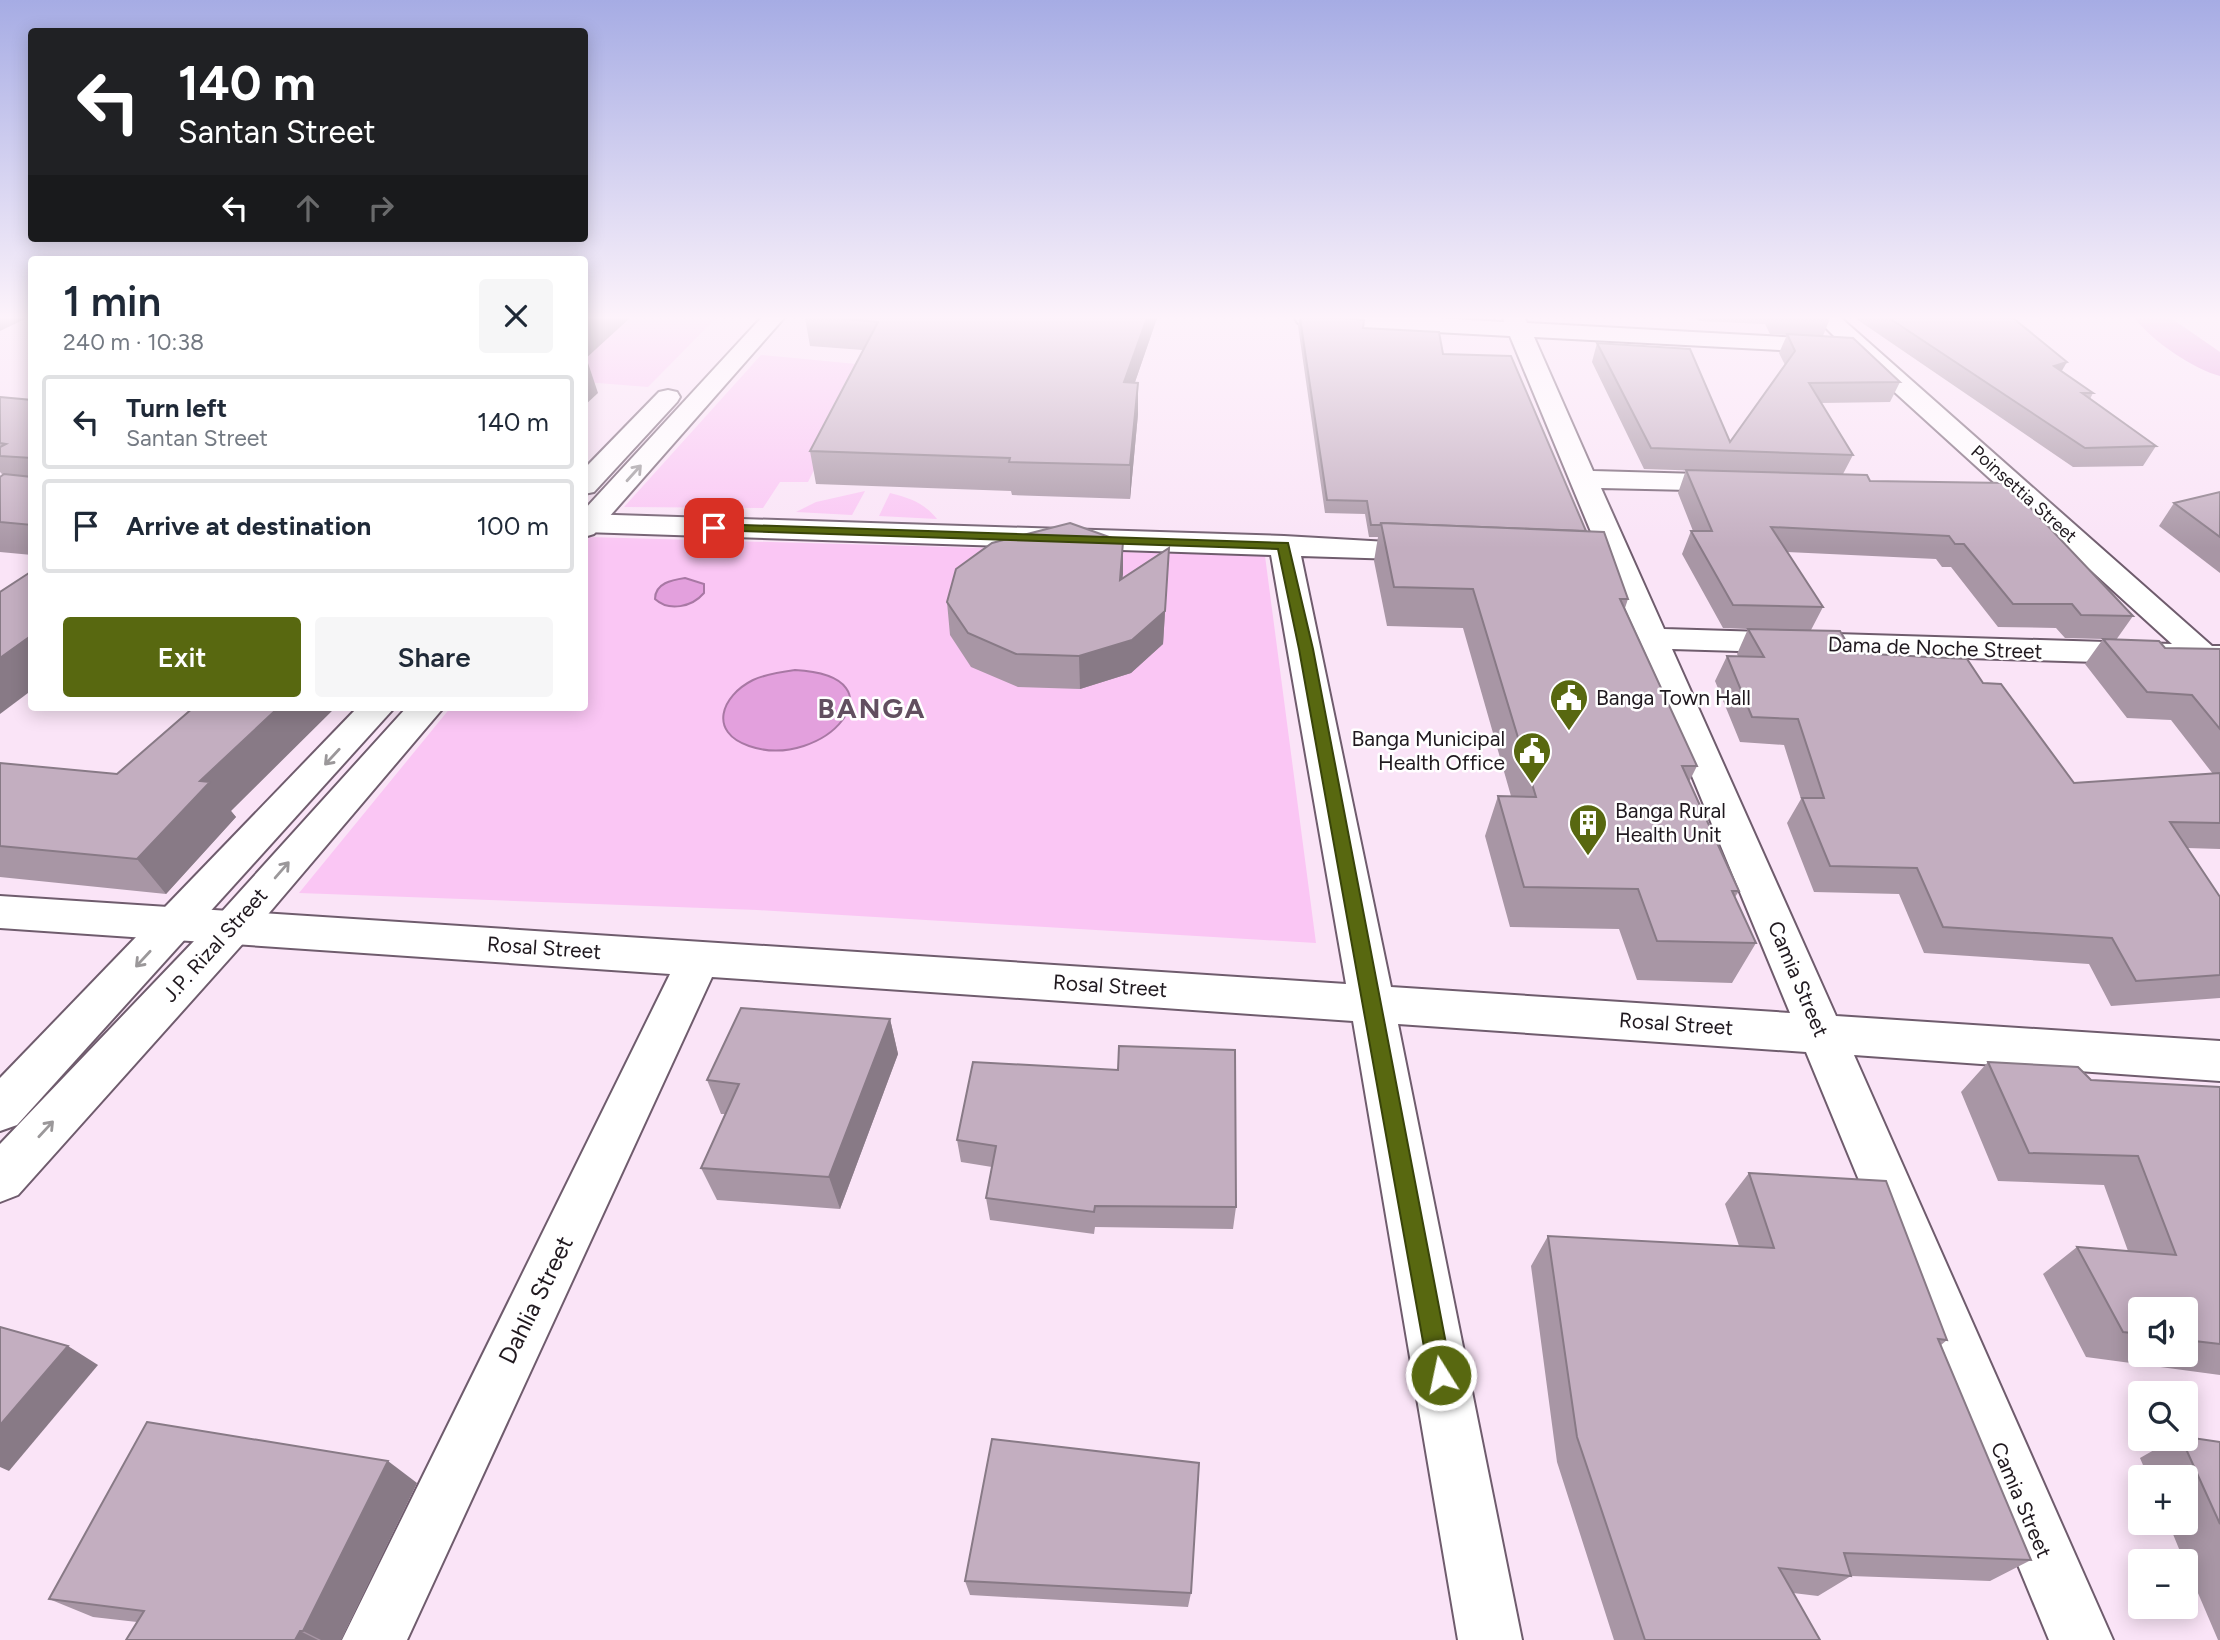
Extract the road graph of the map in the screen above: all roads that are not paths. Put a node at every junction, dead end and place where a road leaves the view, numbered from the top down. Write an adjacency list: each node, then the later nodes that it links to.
1 (670, 395): 6 (street)
2 (704, 395): 10 (street, one-way to 2)
3 (1546, 395): 5 (street, Camia Street)
4 (1913, 395): 9 (street, Poinsettia Street)
5 (1583, 479): 7 (street); 14 (street, Camia Street)
6 (588, 482)
7 (1760, 484)
8 (1979, 490): 9 (street)
9 (2020, 491): 15 (street, Poinsettia Street)
10 (588, 523)
11 (588, 525): 12 (street)
12 (1283, 545): 13 (street); 22 (street)
13 (1451, 552)
14 (1651, 638): 15 (street, Dama de Noche Street); 23 (street, Camia Street)
15 (2215, 661)
16 (374, 711): 19 (street, J.P. Rizal Street, one-way to 19)
17 (422, 711): 20 (street, J.P. Rizal Street, one-way to 17)
18 (0, 912): 19 (street, Rosal Street)
19 (176, 924): 20 (street, Rosal Street); 25 (street, J.P. Rizal Street, one-way to 25)
20 (232, 928): 21 (street, Rosal Street); 26 (street, J.P. Rizal Street, one-way to 20)
21 (699, 959): 22 (street, Rosal Street); 27 (street, Dahlia Street)
22 (1372, 1003): 23 (street, Rosal Street); 28 (street)
23 (1821, 1034): 24 (street, Rosal Street); 29 (street, Camia Street)
24 (2220, 1061)
25 (0, 1111)
26 (0, 1179)
27 (374, 1640)
28 (1490, 1640)
29 (2081, 1640)

